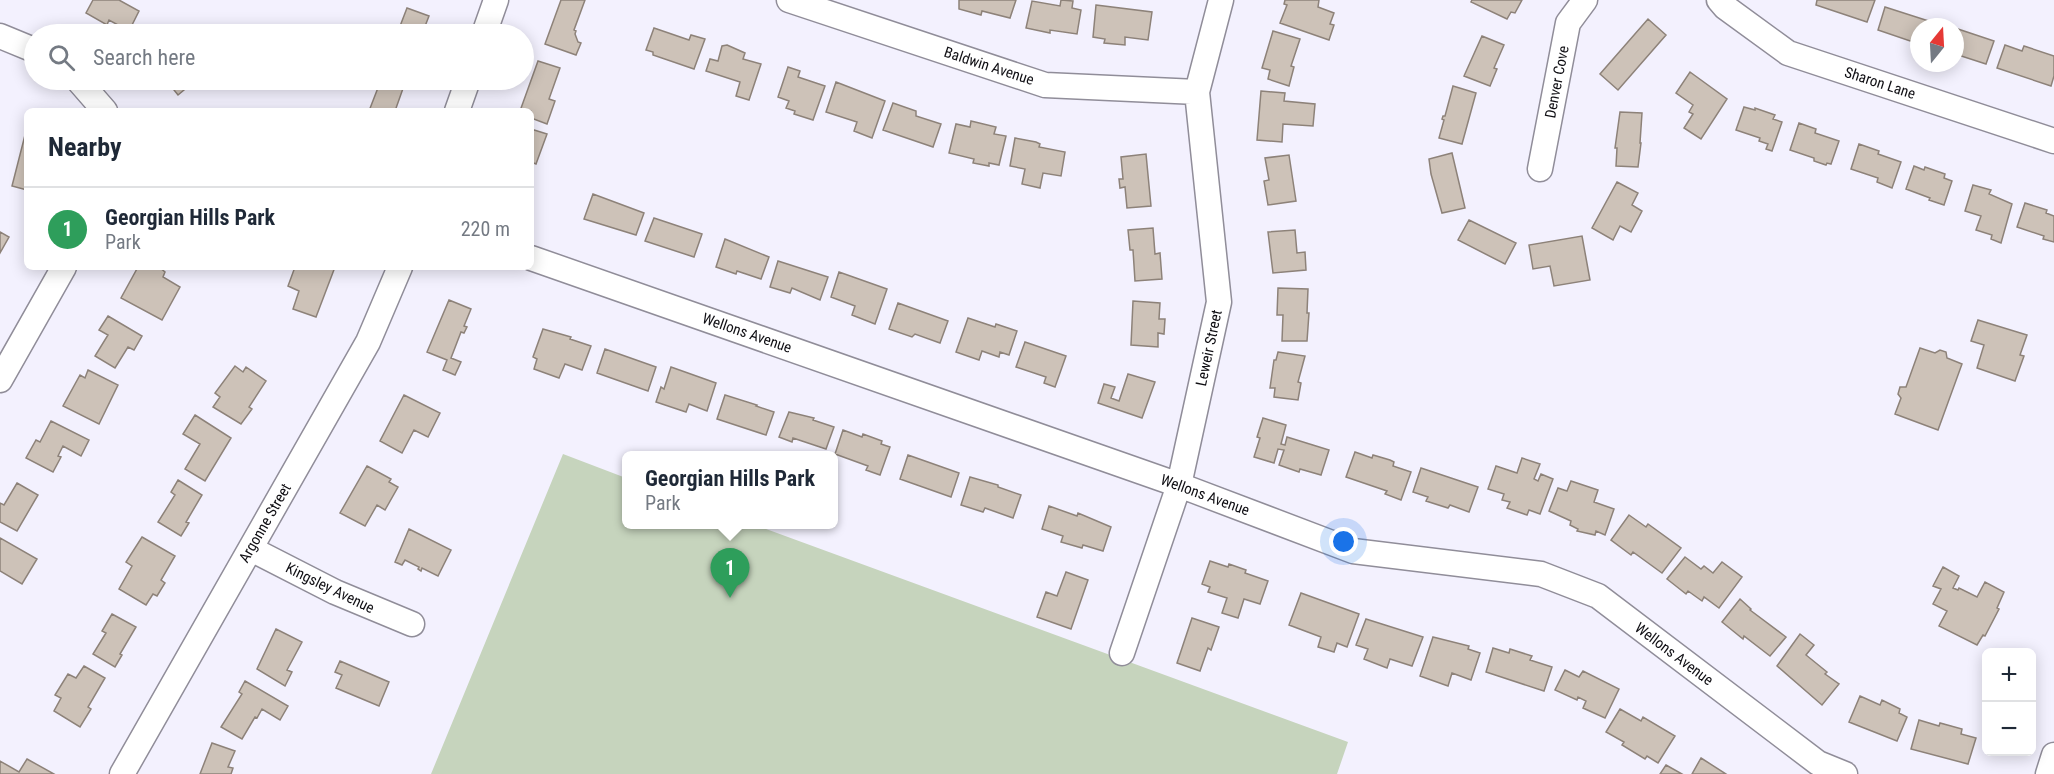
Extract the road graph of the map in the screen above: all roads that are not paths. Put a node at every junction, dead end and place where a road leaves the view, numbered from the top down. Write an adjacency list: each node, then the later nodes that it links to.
1 (496, 0): 6 (street)
2 (789, 0): 11 (street, Baldwin Avenue)
3 (1221, 0): 11 (street, Leweir Street)
4 (1585, 0): 15 (street, Denver Cove)
5 (1719, 0): 14 (street, Sharon Lane)
6 (488, 24)
7 (0, 36): 8 (street)
8 (24, 46)
9 (87, 90): 12 (street)
10 (465, 90): 13 (street)
11 (1197, 92): 20 (street, Leweir Street)
12 (102, 108)
13 (459, 108)
14 (2054, 141)
15 (1540, 169)
16 (534, 259): 20 (street, Wellons Avenue)
17 (62, 270): 19 (street)
18 (399, 270): 21 (street, Argonne Street)
19 (0, 380)
20 (1179, 485): 23 (street, Leweir Street); 26 (street, Wellons Avenue)
21 (250, 549): 22 (street, Kingsley Avenue); 25 (street, Argonne Street)
22 (412, 624)
23 (1122, 653)
24 (2054, 755): 27 (street)
25 (122, 774)
26 (1845, 774)
27 (2048, 774)

